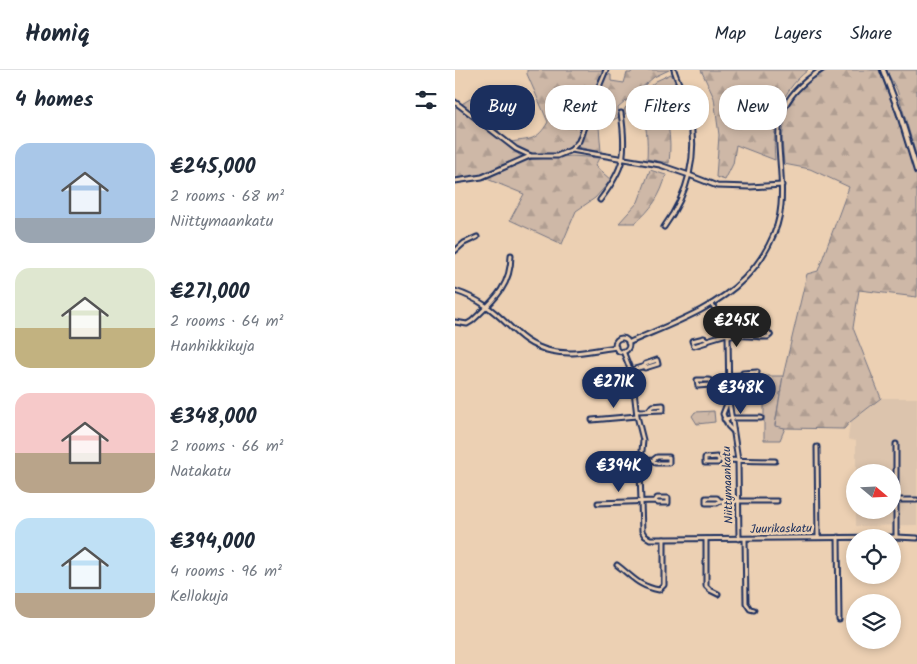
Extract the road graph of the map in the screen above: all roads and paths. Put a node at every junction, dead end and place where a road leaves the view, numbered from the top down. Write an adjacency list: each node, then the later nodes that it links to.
1 (606, 70): 7 (street)
2 (675, 70): 11 (street)
3 (821, 70): 13 (street)
4 (883, 70): 10 (street)
5 (455, 102): 8 (street)
6 (621, 113): 9 (street)
7 (571, 150): 8 (street); 9 (street)
8 (531, 156): 12 (street)
9 (623, 157): 11 (street); 14 (street)
10 (917, 171)
11 (689, 174): 13 (street); 15 (street)
12 (455, 181)
13 (781, 185): 20 (street)
14 (600, 200)
15 (664, 228)
16 (477, 237): 17 (street)
17 (455, 251)
18 (511, 256): 21 (street)
19 (455, 291): 21 (street)
20 (712, 304): 24 (street, Niittymaankatu); 28 (street)
21 (487, 306): 22 (street); 29 (street)
22 (455, 322)
23 (757, 332): 25 (street); 26 (street); 26 (street)
24 (727, 335): 25 (street); 27 (street); 34 (street, Niittymaankatu)
25 (741, 335): 26 (street)
26 (757, 337)
27 (707, 340)
28 (628, 342): 29 (street); 30 (street)
29 (616, 347): 30 (street)
30 (623, 351): 32 (street)
31 (645, 366): 32 (street)
32 (632, 372): 35 (street); 39 (street)
33 (743, 375): 34 (street)
34 (729, 378): 36 (street); 37 (street, Niittymaankatu)
35 (587, 380)
36 (712, 382)
37 (729, 400): 41 (street, Niittymaankatu); 43 (street, Niittymaankatu)
38 (649, 410): 39 (street)
39 (637, 411): 40 (street)
40 (637, 416): 44 (street); 48 (street)
41 (732, 418): 42 (street); 43 (street); 45 (street, Niittymaankatu)
42 (761, 418)
43 (724, 419): 45 (street, Niittymaankatu)
44 (593, 420)
45 (734, 432): 51 (street, Niittymaankatu)
46 (896, 444): 54 (street)
47 (817, 447): 63 (street)
48 (642, 460): 49 (street); 53 (street); 61 (street)
49 (653, 460): 49 (street)
50 (719, 460): 51 (street)
51 (738, 460): 52 (street); 55 (street, Niittymaankatu)
52 (775, 461)
53 (598, 463)
54 (896, 464)
55 (738, 500): 59 (street); 60 (street); 70 (street, Niittymaankatu)
56 (901, 500): 57 (street)
57 (917, 500)
58 (655, 501): 61 (street)
59 (720, 501)
60 (777, 501)
61 (641, 502): 62 (street); 69 (street, Juurikaskatu)
62 (599, 503)
63 (818, 537): 64 (street, Juurikaskatu); 71 (street, Juurikaskatu)
64 (837, 537): 65 (street, Juurikaskatu); 75 (street)
65 (846, 537)
66 (901, 537): 68 (street, Juurikaskatu)
67 (706, 538): 69 (street, Juurikaskatu); 70 (street, Juurikaskatu); 73 (street)
68 (917, 538)
69 (664, 539): 72 (street)
70 (739, 539): 71 (street, Juurikaskatu)
71 (745, 539): 74 (street)
72 (617, 565)
73 (718, 594)
74 (754, 610)
75 (839, 620)

